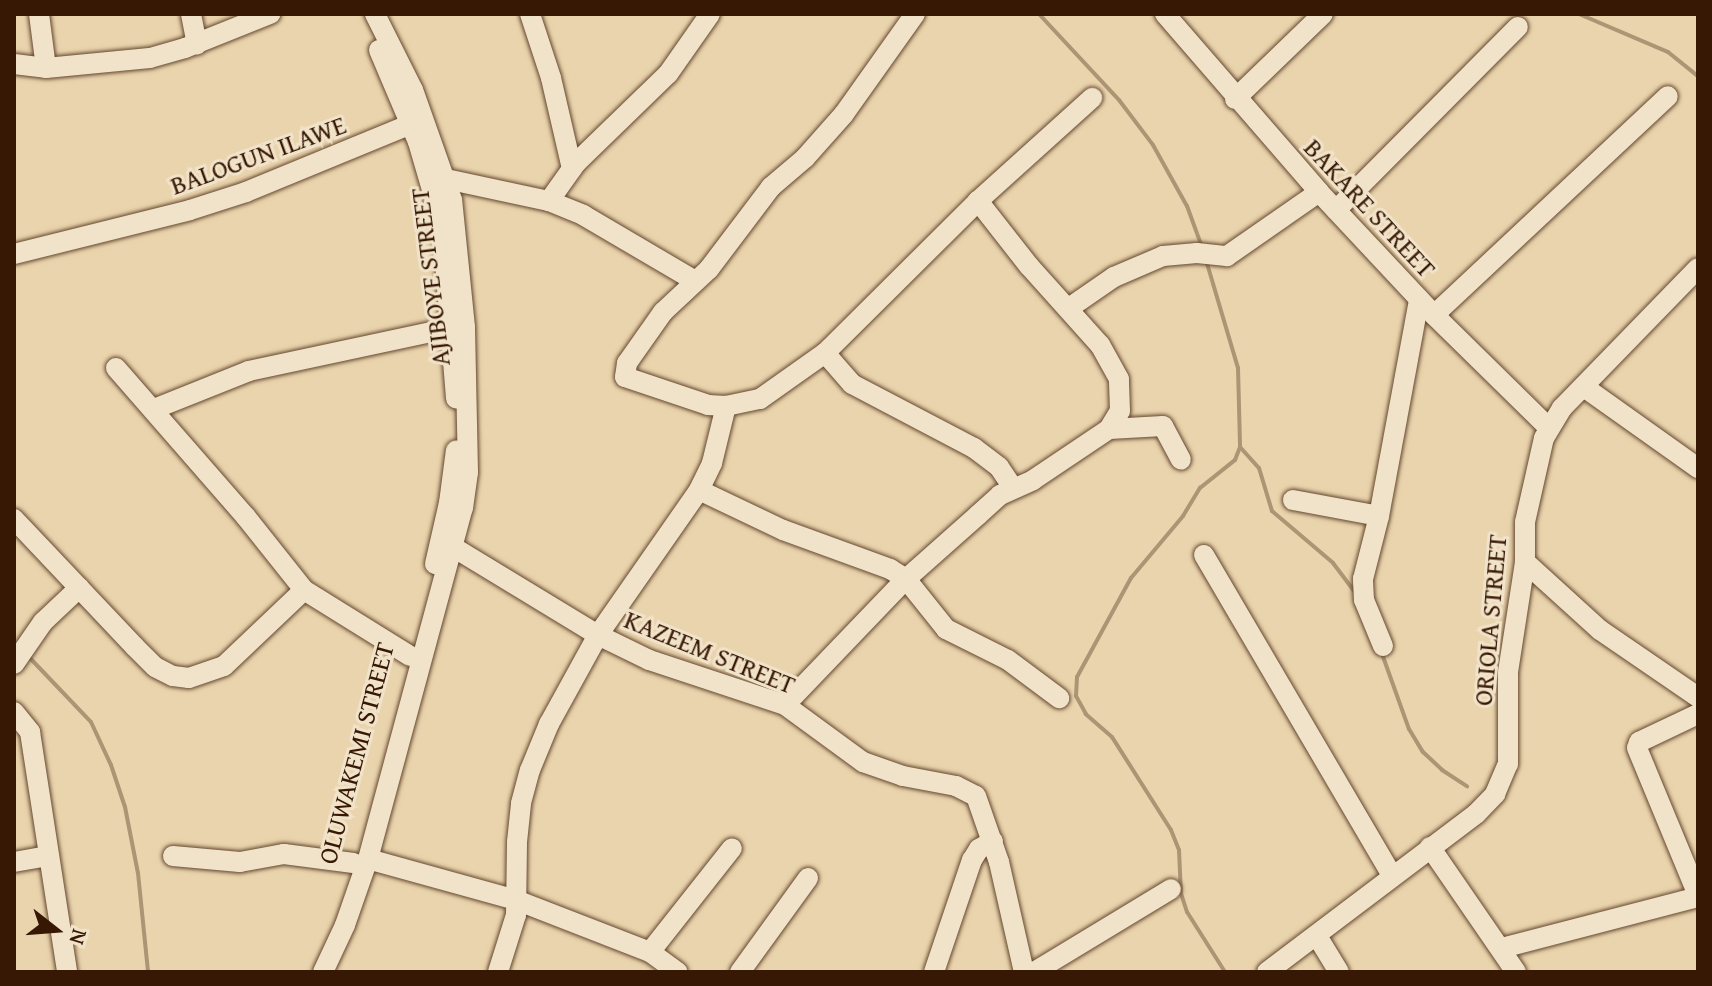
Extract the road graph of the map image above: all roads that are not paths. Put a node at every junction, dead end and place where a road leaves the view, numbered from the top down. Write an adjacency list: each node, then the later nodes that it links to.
1 (39, 14): 14 (street)
2 (191, 14): 12 (street)
3 (270, 14): 12 (street)
4 (362, 14): 18 (street, AJIBOYE STREET)
5 (375, 14): 18 (street, AJIBOYE STREET)
6 (530, 14): 19 (street)
7 (710, 14): 19 (street)
8 (915, 14): 27 (street)
9 (1165, 14): 17 (street, BAKARE STREET)
10 (1323, 14): 17 (street)
11 (1518, 27): 24 (street)
12 (197, 44): 14 (street)
13 (14, 64): 14 (street)
14 (46, 68)
15 (1668, 96): 28 (street)
16 (1092, 98): 23 (street)
17 (1235, 99): 21 (street, BAKARE STREET)
18 (417, 122): 20 (street, AJIBOYE STREET); 25 (street, BALOGUN ILAWE); 30 (street, AJIBOYE STREET)
19 (572, 169): 22 (street)
20 (446, 179): 22 (street); 45 (street, AJIBOYE STREET)
21 (1319, 192): 24 (street, BAKARE STREET); 29 (street)
22 (549, 201): 27 (street)
23 (978, 201): 29 (street); 31 (street)
24 (1336, 210): 28 (street, BAKARE STREET)
25 (14, 254)
26 (1698, 268): 33 (street, ORIOLA STREET)
27 (694, 280): 34 (street)
28 (1426, 307): 36 (street, BAKARE STREET); 43 (street)
29 (1069, 308): 37 (street)
30 (449, 328): 35 (street); 45 (street, AJIBOYE STREET)
31 (825, 353): 34 (street); 40 (street)
32 (116, 368): 35 (street)
33 (1584, 387): 36 (street, ORIOLA STREET); 39 (street)
34 (726, 406): 41 (street)
35 (154, 409): 50 (street)
36 (1548, 427): 47 (street, ORIOLA STREET)
37 (1109, 429): 38 (street); 40 (street)
38 (1181, 460)
39 (1698, 468)
40 (1013, 488): 48 (street)
41 (699, 490): 48 (street); 51 (street)
42 (1293, 500): 43 (street)
43 (1379, 516): 52 (street)
44 (14, 519): 49 (street)
45 (446, 545): 51 (street, KAZEEM STREET); 53 (street, OLUWAKEMI STREET); 65 (street, OLUWAKEMI STREET)
46 (1204, 555): 67 (street)
47 (1525, 562): 55 (street); 61 (street, ORIOLA STREET)
48 (906, 579): 56 (street); 57 (street)
49 (79, 588): 50 (street); 54 (street)
50 (304, 590): 53 (street)
51 (598, 635): 57 (street, KAZEEM STREET); 71 (street)
52 (1383, 646)
53 (410, 656): 65 (street, OLUWAKEMI STREET)
54 (14, 662)
55 (1698, 697)
56 (1059, 698)
57 (785, 705): 60 (street, KAZEEM STREET)
58 (14, 712): 63 (street)
59 (1698, 714): 70 (street)
60 (993, 841): 80 (street); 81 (street, KAZEEM STREET)
61 (1430, 847): 67 (street, ORIOLA STREET); 73 (street)
62 (732, 848): 74 (street)
63 (48, 856): 66 (street); 75 (street)
64 (173, 856): 65 (street)
65 (360, 861): 71 (street); 76 (street, OLUWAKEMI STREET); 77 (street, OLUWAKEMI STREET)
66 (14, 862)
67 (1392, 875): 72 (street, ORIOLA STREET)
68 (808, 878): 79 (street)
69 (1171, 889): 82 (street)
70 (1698, 896): 73 (street)
71 (516, 900): 74 (street); 78 (street)
72 (1317, 936): 83 (street, ORIOLA STREET); 84 (street)
73 (1502, 948): 85 (street)
74 (662, 964)
75 (67, 972)
76 (309, 972)
77 (323, 972)
78 (498, 972)
79 (740, 972)
80 (934, 972)
81 (1024, 972)
82 (1034, 972)
83 (1267, 972)
84 (1339, 972)
85 (1516, 972)

